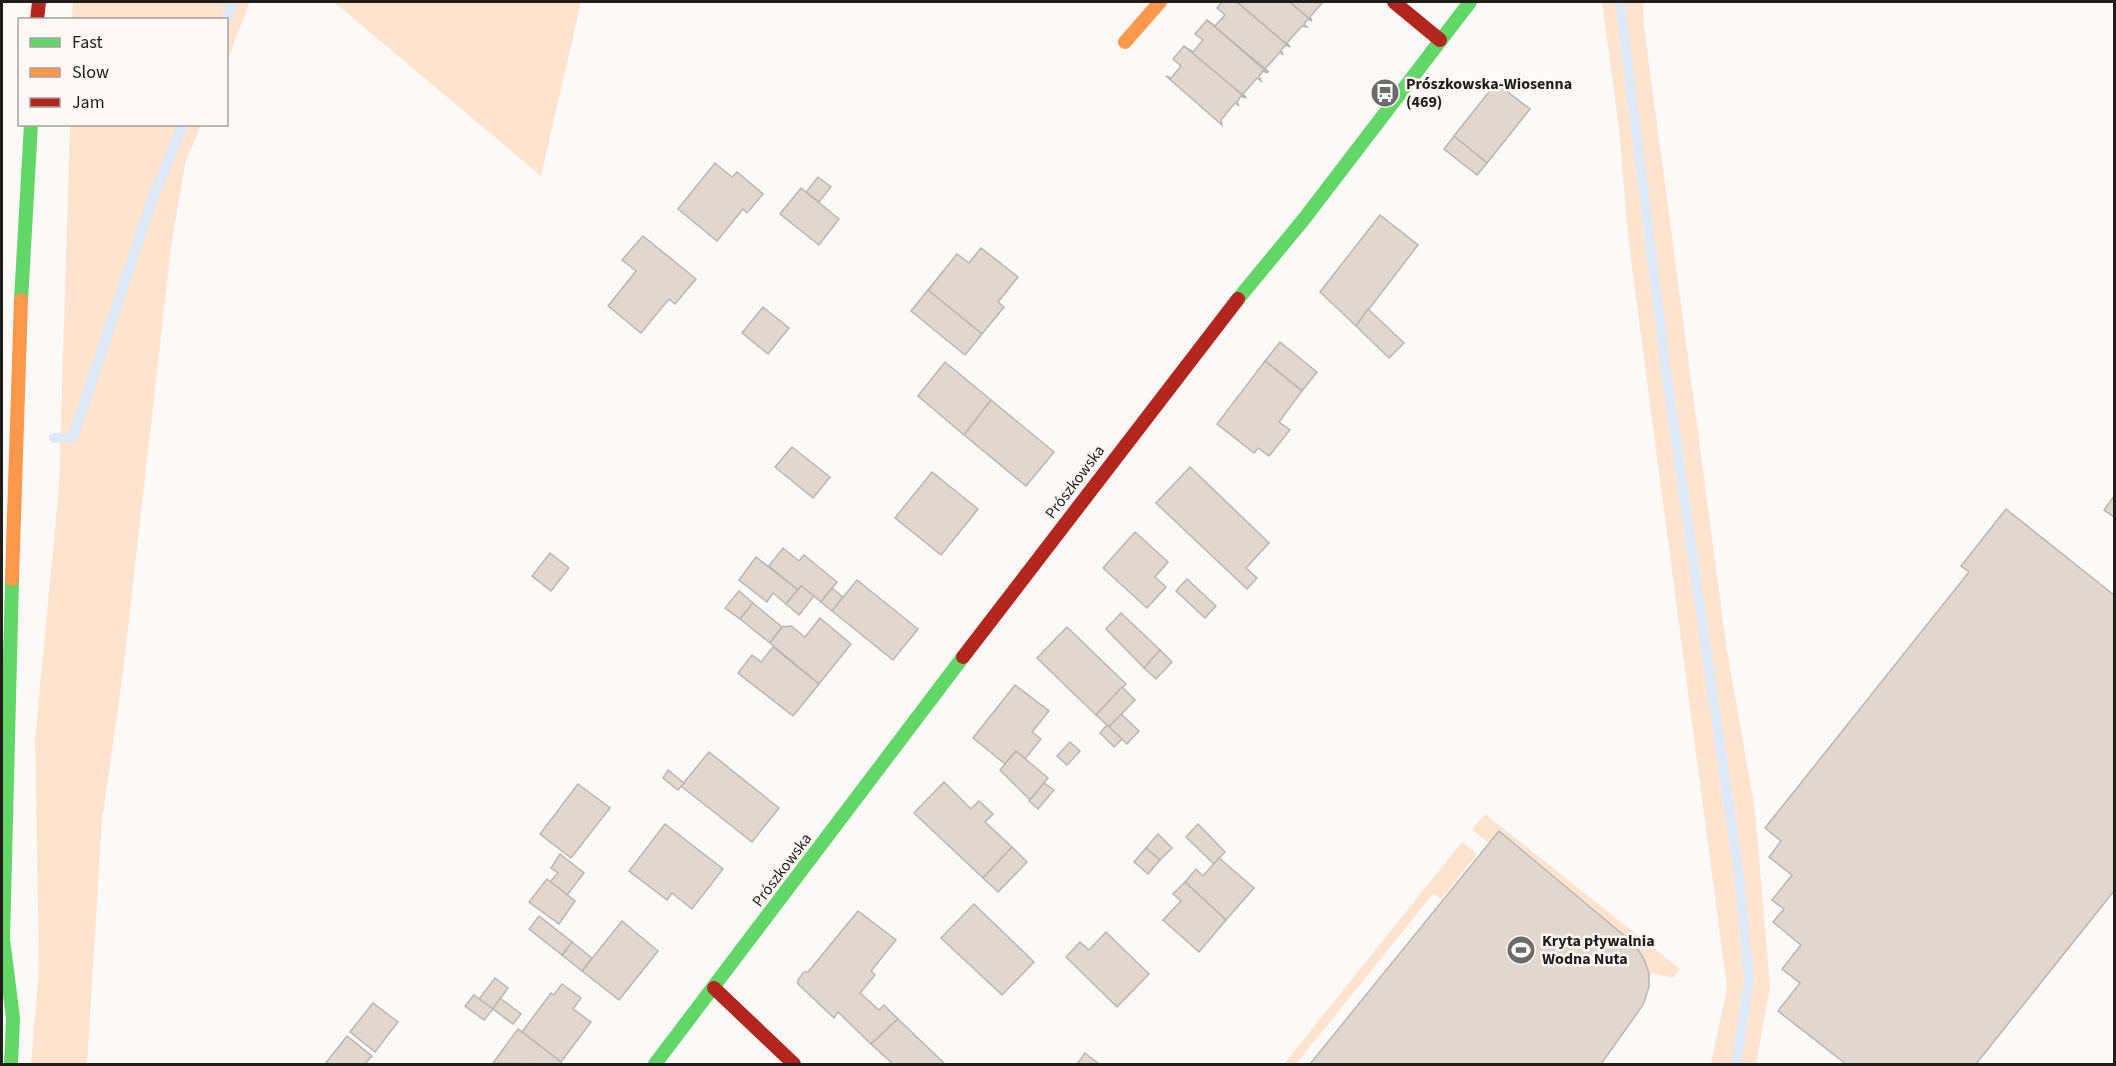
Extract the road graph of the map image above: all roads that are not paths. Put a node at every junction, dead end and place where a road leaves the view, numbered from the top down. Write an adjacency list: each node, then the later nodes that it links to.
1 (39, 2): 5 (main road)
2 (1160, 2): 7 (main road)
3 (1394, 2): 6 (main road)
4 (1470, 2): 6 (main road, Prószkowska)
5 (38, 18)
6 (1440, 40): 10 (main road, Prószkowska)
7 (1125, 42)
8 (31, 126): 9 (main road)
9 (2, 944): 11 (main road)
10 (714, 988): 12 (main road, Prószkowska); 13 (main road)
11 (11, 1065)
12 (655, 1065)
13 (794, 1065)

